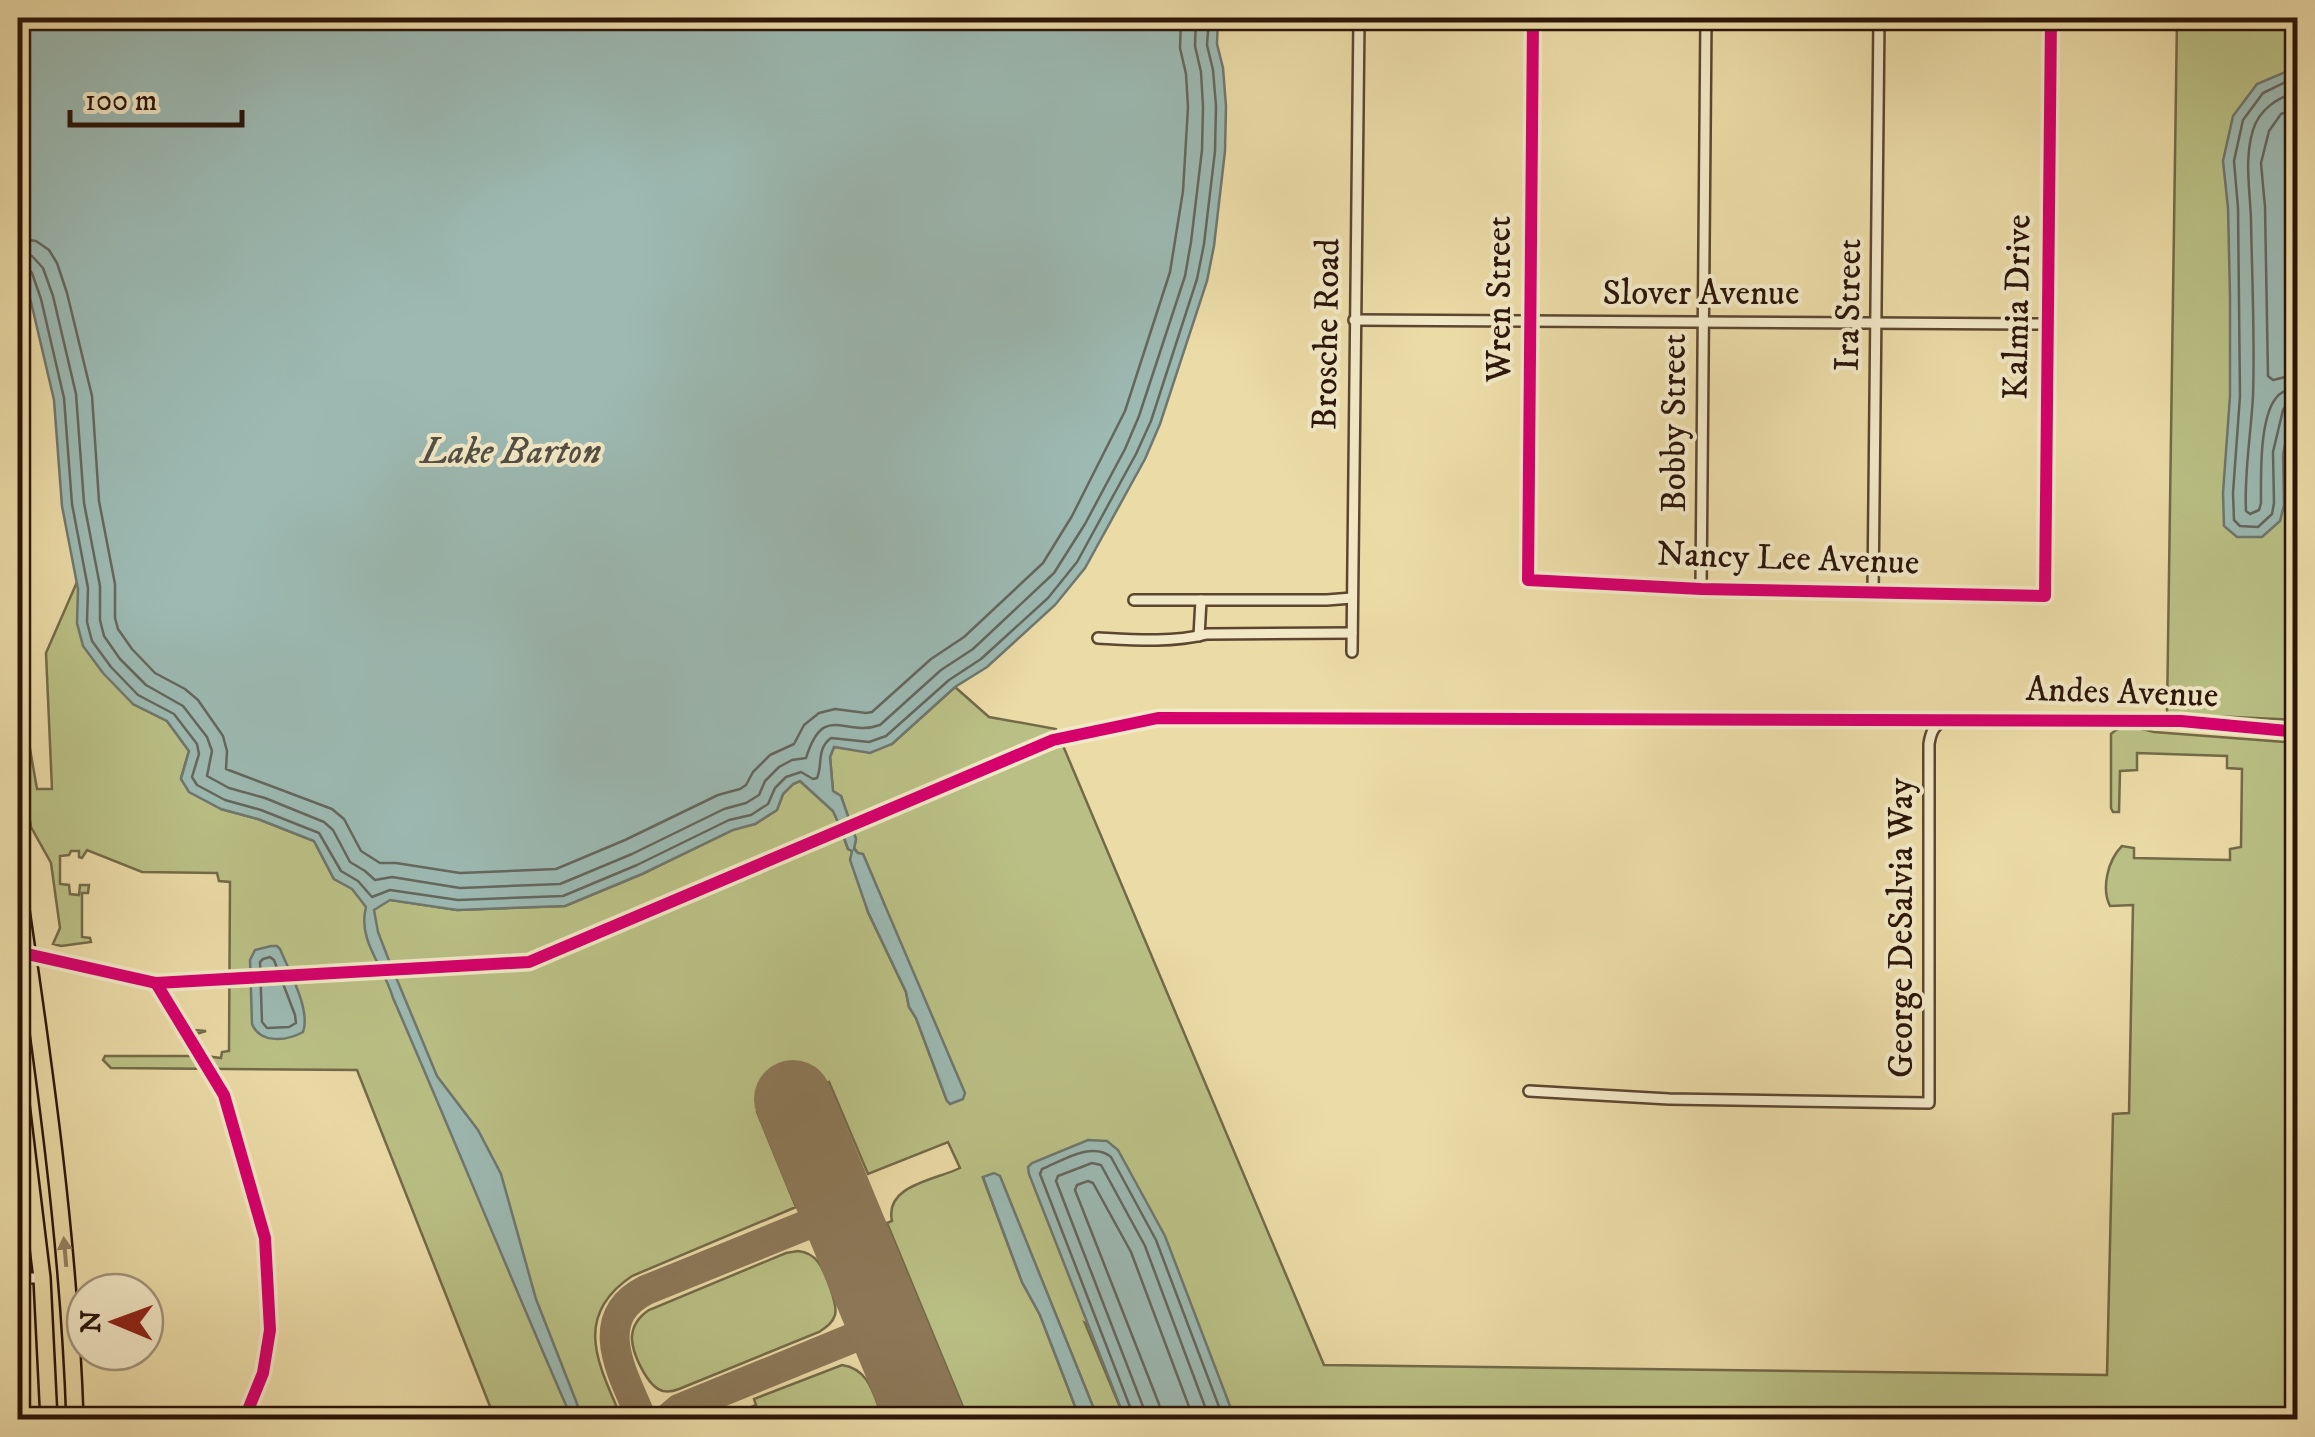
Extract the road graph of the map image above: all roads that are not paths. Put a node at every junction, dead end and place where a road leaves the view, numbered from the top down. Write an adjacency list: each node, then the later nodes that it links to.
1 (1359, 18): 6 (street, Brosche Road)
2 (1532, 18): 7 (street, Wren Street)
3 (1706, 18): 8 (street, Bobby Street)
4 (1878, 18): 9 (street, Ira Street)
5 (2050, 18): 10 (street, Kalmia Drive)
6 (1354, 320): 7 (street, Slover Avenue); 15 (street, Brosche Road)
7 (1530, 321): 8 (street, Slover Avenue); 11 (street, Wren Street)
8 (1703, 322): 9 (street, Slover Avenue); 12 (street, Bobby Street)
9 (1876, 322): 10 (street, Slover Avenue); 13 (street, Ira Street)
10 (2049, 324): 14 (street, Kalmia Drive)
11 (1528, 580): 12 (street, Nancy Lee Avenue)
12 (1701, 588): 13 (street, Nancy Lee Avenue)
13 (1873, 593): 14 (street, Nancy Lee Avenue)
14 (2045, 596)
15 (1352, 598): 17 (street); 18 (street, Brosche Road)
16 (1134, 600): 17 (street)
17 (1201, 600): 19 (street)
18 (1352, 634): 19 (street); 21 (street, Brosche Road)
19 (1199, 636): 20 (street)
20 (1098, 638)
21 (1352, 652)
22 (1945, 719): 23 (street, Andes Avenue); 26 (street, George DeSalvia Way)
23 (2298, 732)
24 (18, 890): 30 (highway, one-way to 24)
25 (18, 1080): 28 (highway)
26 (1529, 1091)
27 (18, 1278): 28 (street)
28 (42, 1278): 29 (highway)
29 (49, 1420)
30 (75, 1420)

